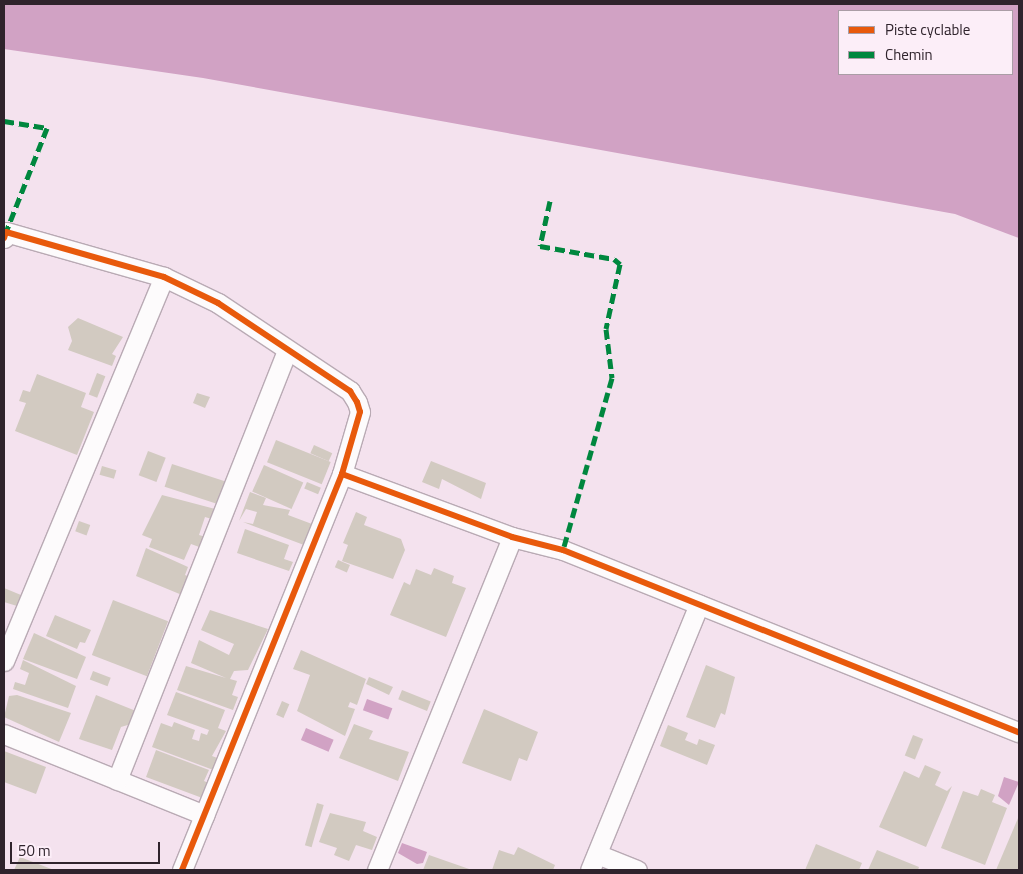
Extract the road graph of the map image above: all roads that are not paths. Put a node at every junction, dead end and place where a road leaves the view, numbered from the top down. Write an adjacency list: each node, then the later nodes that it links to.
1 (4, 238): 2 (street)
2 (164, 277): 3 (street); 7 (street)
3 (287, 351): 4 (street); 10 (street)
4 (342, 474): 5 (street); 11 (street)
5 (512, 537): 6 (street); 14 (street)
6 (699, 604): 8 (street); 12 (street)
7 (4, 661)
8 (1019, 732)
9 (4, 734): 10 (street)
10 (117, 780): 11 (street)
11 (204, 815): 13 (street)
12 (593, 862): 15 (street)
13 (182, 870)
14 (377, 870)
15 (637, 870)

